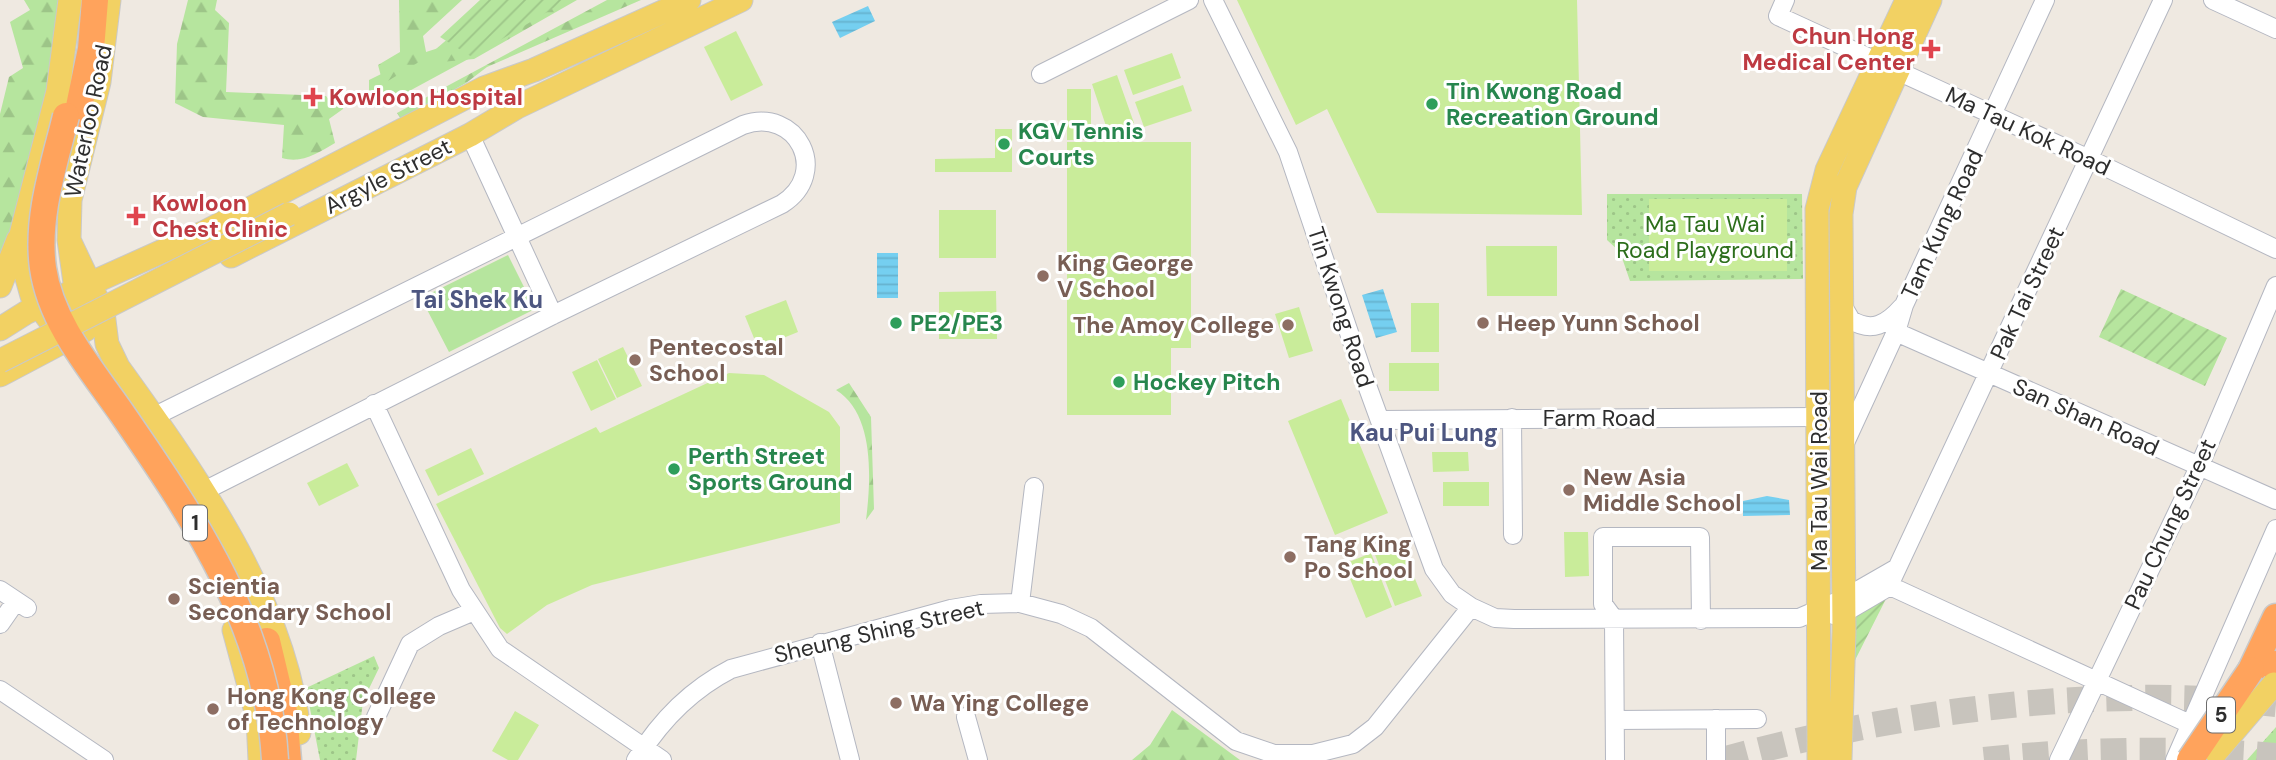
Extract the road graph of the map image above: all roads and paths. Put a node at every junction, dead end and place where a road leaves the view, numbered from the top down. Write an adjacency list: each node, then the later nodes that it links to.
1 (70, 0): 26 (main road, Waterloo Road)
2 (83, 0): 21 (highway, Waterloo Road / 1)
3 (95, 0): 21 (highway, Waterloo Road / 1)
4 (108, 0): 25 (main road, Waterloo Road)
5 (689, 0): 18 (main road, Argyle Street)
6 (741, 0): 19 (main road, Argyle Street)
7 (1189, 0): 17 (street)
8 (1213, 0): 47 (street, Tin Kwong Road)
9 (1907, 0): 16 (main road)
10 (1930, 0): 16 (main road)
11 (2045, 0): 20 (street, Tam Kung Road)
12 (2163, 0): 23 (street, Pak Tai Street)
13 (2214, 0): 15 (street)
14 (1782, 8): 16 (street, Ma Tau Kok Road)
15 (2276, 29)
16 (1888, 66): 20 (street, Ma Tau Kok Road); 31 (main road, Ma Tau Wai Road); 45 (main road, Ma Tau Wai Road)
17 (1041, 74)
18 (509, 81): 19 (main road); 30 (main road, Argyle Street)
19 (500, 104): 22 (main road, Argyle Street); 39 (main road); 40 (main road, bridge)
20 (1991, 116): 23 (street, Ma Tau Kok Road); 32 (street, Tam Kung Road)
21 (71, 118): 85 (highway, 1, bridge); 86 (highway, 1)
22 (470, 135): 24 (street); 35 (main road, Argyle Street)
23 (2089, 159): 27 (street, Ma Tau Kok Road); 41 (street, Pak Tai Street)
24 (516, 236): 34 (street); 34 (street); 44 (street)
25 (69, 240): 26 (main road); 30 (main road, Waterloo Road)
26 (20, 241): 28 (main road, Waterloo Road); 33 (main road)
27 (2276, 249)
28 (0, 286)
29 (2276, 286): 49 (street, Pau Chung Street)
30 (83, 287): 33 (main road, Argyle Street); 35 (main road); 38 (main road)
31 (1841, 303): 32 (street); 48 (main road, Ma Tau Wai Road)
32 (1904, 304): 37 (street, Tam Kung Road)
33 (38, 308): 36 (main road, Argyle Street); 38 (main road)
34 (553, 315): 43 (street)
35 (104, 319): 38 (main road, Argyle Street); 44 (main road)
36 (0, 328)
37 (1896, 332): 41 (street, San Shan Road); 48 (street, Tam Kung Road)
38 (71, 338): 42 (main road, Argyle Street); 52 (main road)
39 (0, 350)
40 (0, 361)
41 (1989, 373): 49 (street, San Shan Road); 56 (street, Pak Tai Street)
42 (0, 375)
43 (374, 404): 51 (street); 62 (street)
44 (153, 417): 51 (main road)
45 (1818, 417): 46 (street, Farm Road); 64 (main road, Ma Tau Wai Road)
46 (1512, 418): 47 (street, Farm Road); 55 (street)
47 (1380, 420): 61 (street, Tin Kwong Road)
48 (1842, 449): 60 (main road, Ma Tau Wai Road)
49 (2199, 467): 53 (street, San Shan Road); 73 (street, Pau Chung Street)
50 (1034, 487): 59 (street)
51 (203, 493): 52 (street); 63 (main road)
52 (171, 499): 69 (main road)
53 (2276, 500)
54 (2276, 529): 80 (street)
55 (1513, 536)
56 (1897, 568): 57 (street, Pak Tai Street); 60 (street)
57 (1890, 586): 60 (street); 73 (street)
58 (0, 590): 68 (street)
59 (1020, 603): 61 (street, Sheung Shing Street); 71 (street, Sheung Shing Street)
60 (1844, 606): 64 (street, Tin Kwong Road); 94 (main road, Ma Tau Wai Road)
61 (1471, 607): 66 (street, Tin Kwong Road)
62 (474, 611): 76 (street); 81 (street)
63 (268, 615): 69 (main road); 87 (main road)
64 (1815, 615): 67 (street, Tin Kwong Road); 93 (main road, Ma Tau Wai Road)
65 (2276, 617): 72 (highway)
66 (1614, 620): 67 (street, Tin Kwong Road); 67 (street); 79 (street)
67 (1701, 620)
68 (0, 624)
69 (234, 631): 84 (main road)
70 (2276, 631): 72 (highway, 5)
71 (820, 643): 81 (street, Sheung Shing Street); 89 (street)
72 (2269, 676): 82 (highway, 5, bridge); 97 (highway, 5, bridge)
73 (2097, 680): 80 (street); 95 (street, Pau Chung Street)
74 (0, 690): 83 (street)
75 (966, 717): 90 (street)
76 (376, 718)
77 (1716, 719): 78 (street); 79 (street); 92 (street)
78 (1757, 719)
79 (1615, 720): 91 (street)
80 (2192, 725): 96 (street)
81 (640, 753): 88 (street)
82 (2214, 756)
83 (104, 760)
84 (260, 760)
85 (275, 760)
86 (288, 760)
87 (300, 760)
88 (662, 760)
89 (850, 760)
90 (978, 760)
91 (1615, 760)
92 (1716, 760)
93 (1819, 760)
94 (1840, 760)
95 (2059, 760)
96 (2175, 760)
97 (2190, 760)

